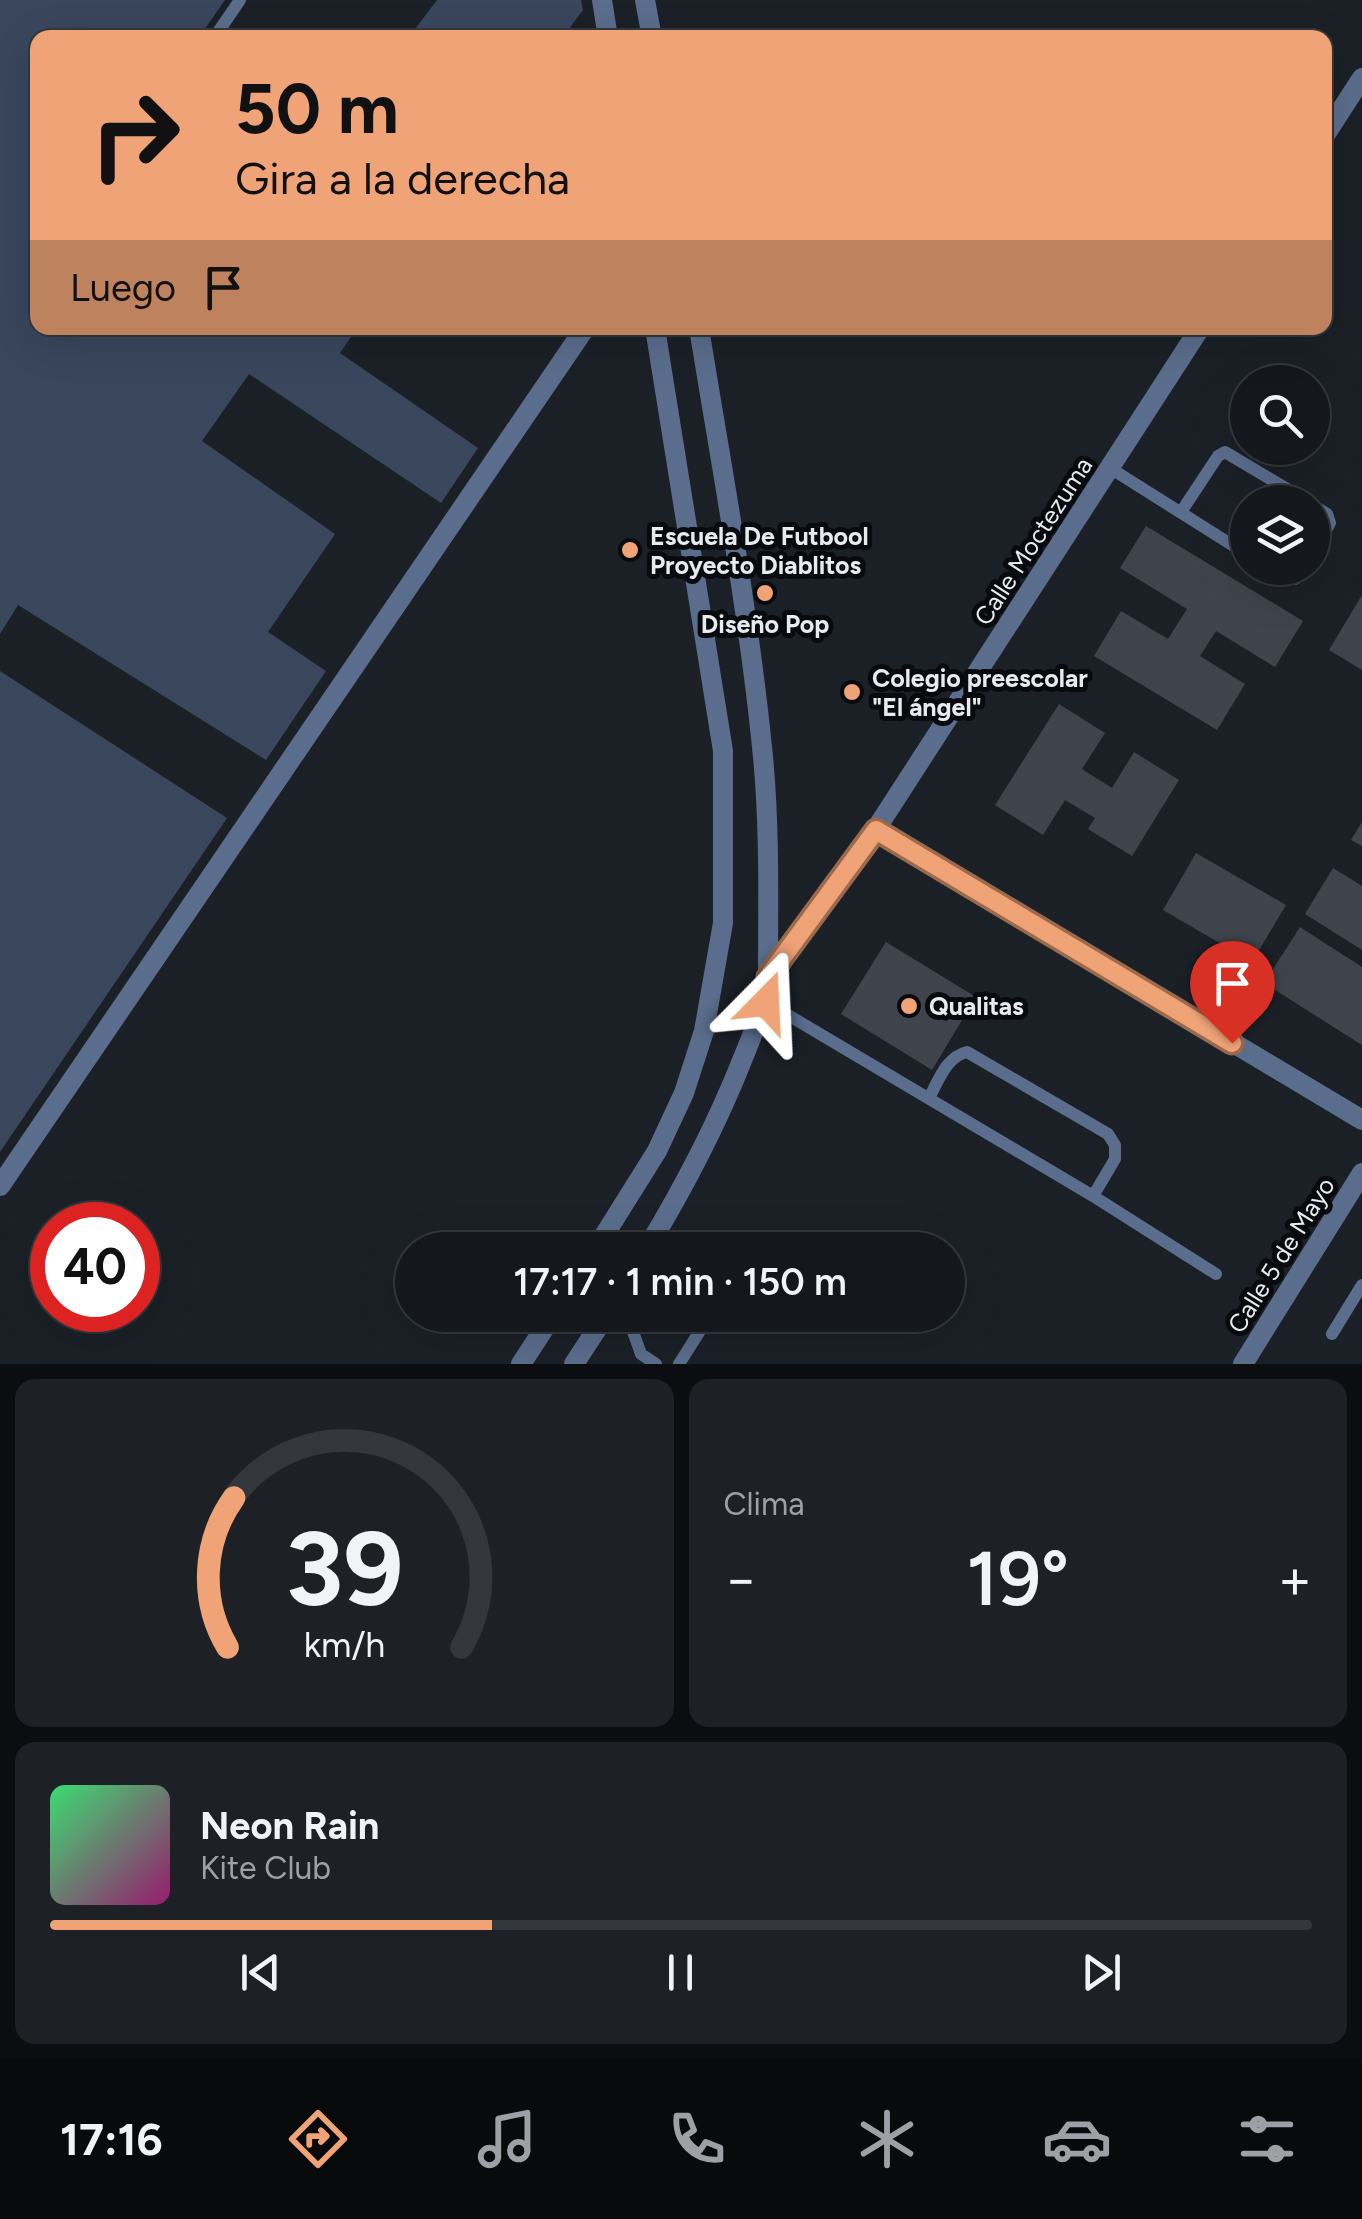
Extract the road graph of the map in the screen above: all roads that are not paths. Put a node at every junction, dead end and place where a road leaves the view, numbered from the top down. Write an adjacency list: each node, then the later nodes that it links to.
1 (240, 0): 4 (lane)
2 (602, 0): 5 (street)
3 (645, 0): 6 (street)
4 (219, 30)
5 (607, 30)
6 (651, 30)
7 (1362, 78): 8 (street)
8 (1332, 124)
9 (580, 335): 23 (street)
10 (656, 335): 25 (street)
11 (699, 335): 18 (street)
12 (1196, 335): 13 (street, Calle Moctezuma)
13 (1110, 468): 15 (lane); 17 (street, Calle Moctezuma)
14 (1280, 485): 15 (lane)
15 (1181, 512): 16 (lane)
16 (1230, 543)
17 (876, 830): 18 (street, Calle Moctezuma); 21 (street)
18 (768, 977): 19 (street)
19 (766, 1002): 20 (lane); 26 (street)
20 (929, 1098): 24 (lane); 24 (lane)
21 (1362, 1120)
22 (1362, 1173): 39 (street, Calle 5 de Mayo)
23 (0, 1186)
24 (1093, 1196): 27 (lane)
25 (606, 1232)
26 (656, 1232)
27 (1216, 1274)
28 (1362, 1285): 33 (lane)
29 (542, 1332): 35 (street)
30 (595, 1332): 36 (street)
31 (631, 1332): 34 (lane)
32 (700, 1332): 38 (lane)
33 (1332, 1334)
34 (638, 1359): 37 (lane)
35 (521, 1364)
36 (574, 1364)
37 (656, 1364)
38 (680, 1364)
39 (1243, 1364)

